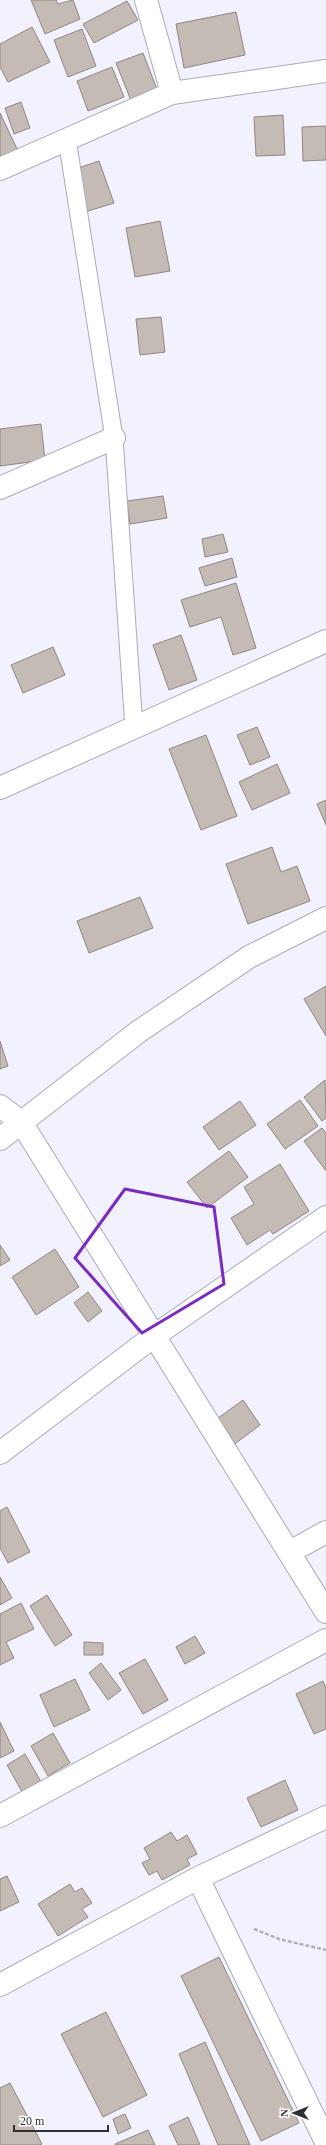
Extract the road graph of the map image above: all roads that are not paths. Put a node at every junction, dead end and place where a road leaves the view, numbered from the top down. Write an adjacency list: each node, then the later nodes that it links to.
1 (146, 0): 3 (street)
2 (326, 71): 3 (street)
3 (172, 93): 4 (street)
4 (67, 139): 5 (street); 6 (lane)
5 (0, 169)
6 (114, 438): 7 (street); 9 (lane)
7 (0, 488)
8 (326, 641): 9 (street)
9 (134, 728): 10 (street)
10 (0, 788)
11 (326, 918): 13 (street)
12 (0, 1106): 13 (street)
13 (21, 1122): 14 (street); 16 (street)
14 (0, 1139)
15 (326, 1217): 16 (street)
16 (154, 1336): 17 (street); 19 (street)
17 (0, 1453)
18 (326, 1532): 19 (street)
19 (290, 1552): 20 (street)
20 (326, 1612)
21 (326, 1640): 22 (street)
22 (0, 1816)
23 (326, 1816): 24 (street)
24 (198, 1878): 25 (street); 26 (street)
25 (0, 1985)
26 (326, 2142)

